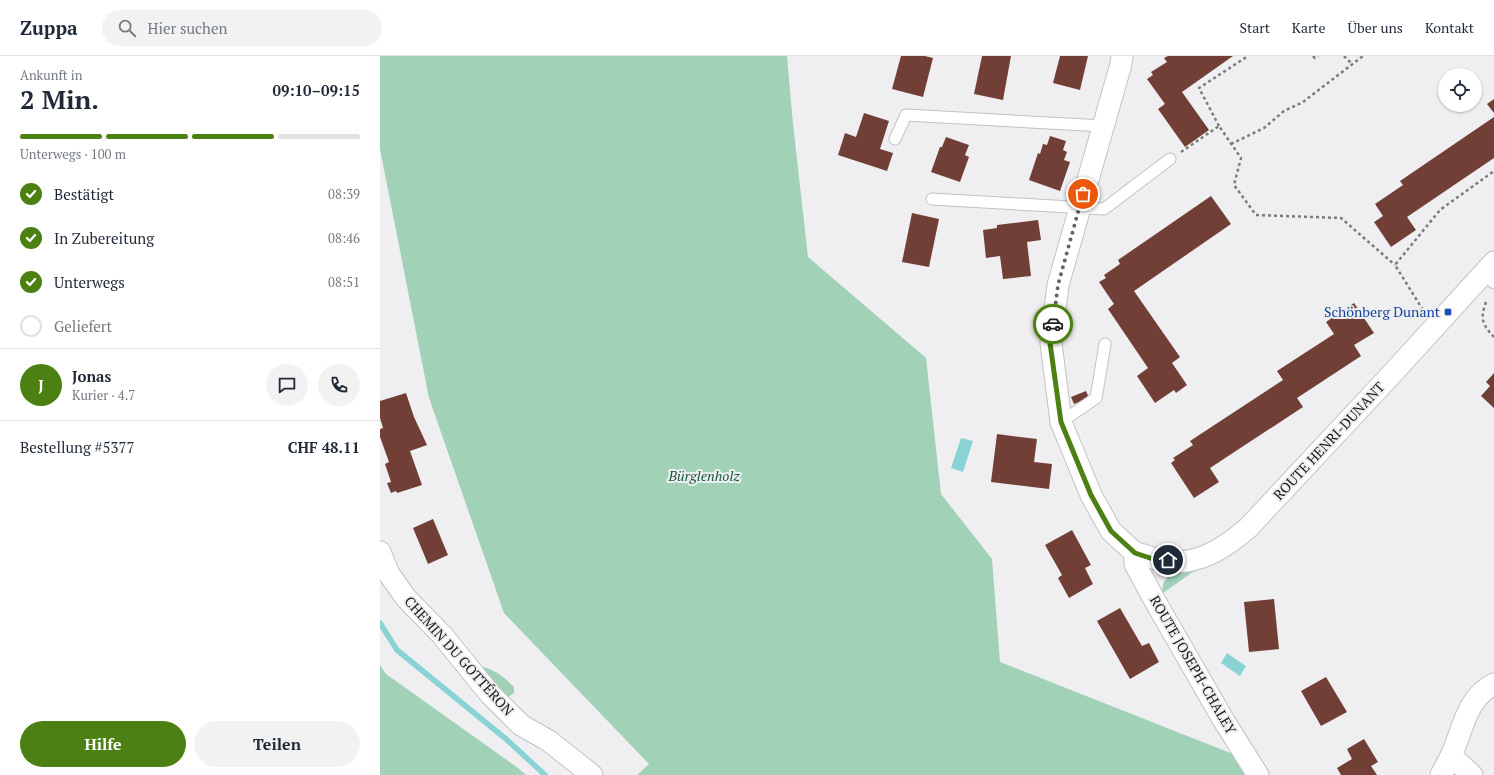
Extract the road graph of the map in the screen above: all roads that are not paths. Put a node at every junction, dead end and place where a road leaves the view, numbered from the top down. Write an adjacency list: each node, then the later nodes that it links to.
1 (1122, 56): 2 (street)
2 (1103, 126): 3 (lane); 6 (street)
3 (895, 139)
4 (1170, 159): 6 (lane)
5 (932, 199): 6 (lane)
6 (1079, 208): 9 (street)
7 (1491, 273): 11 (street, ROUTE HENRI-DUNANT)
8 (1105, 344): 9 (lane)
9 (1061, 422): 11 (street)
10 (380, 552): 14 (street, CHEMIN DU GOTTÉRON)
11 (1135, 553): 15 (street, ROUTE JOSEPH-CHALEY)
12 (1494, 684): 13 (street)
13 (1451, 756): 16 (street); 17 (street)
14 (592, 775)
15 (1258, 775)
16 (1440, 775)
17 (1472, 775)

